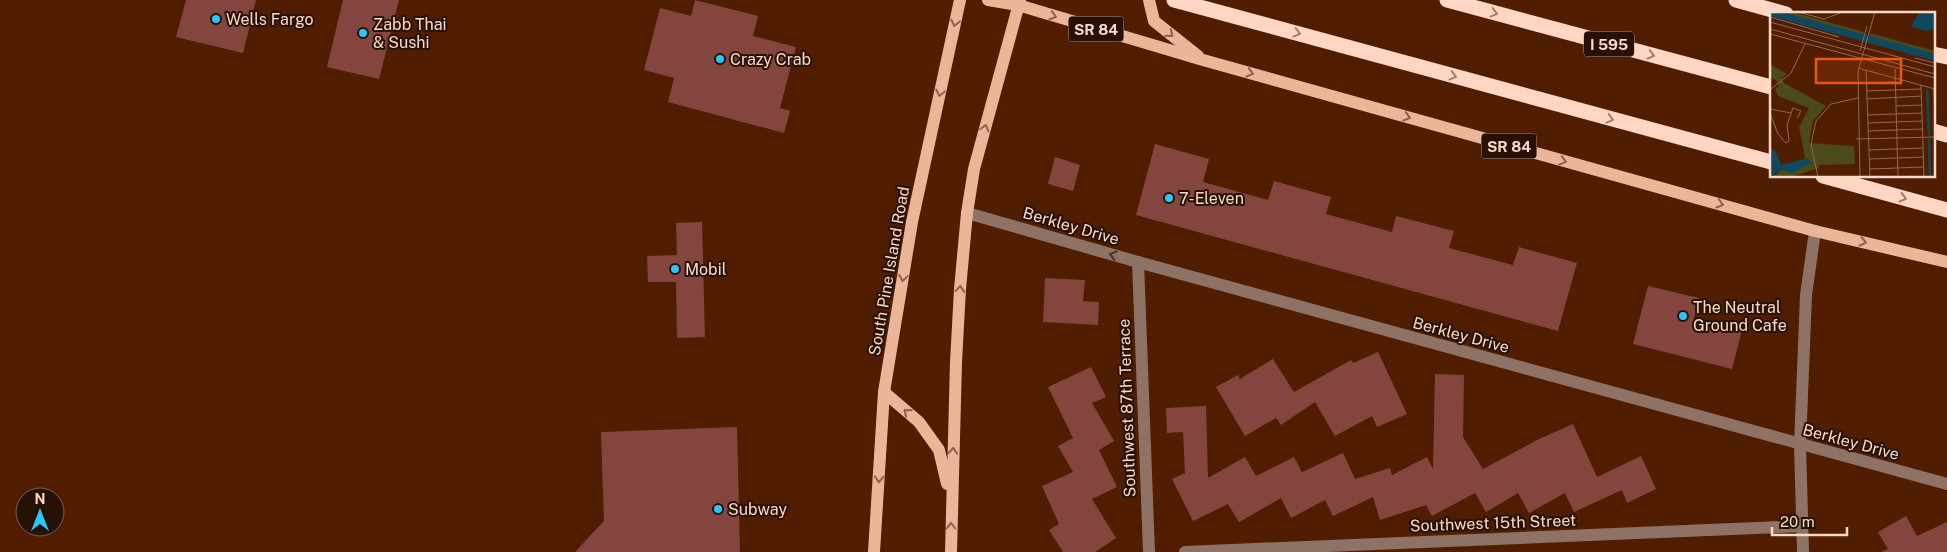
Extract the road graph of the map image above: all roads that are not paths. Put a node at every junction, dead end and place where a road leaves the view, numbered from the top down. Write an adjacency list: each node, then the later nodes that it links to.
1 (960, 0): 22 (main road, South Pine Island Road, one-way to 22)
2 (988, 0): 7 (main road, SR 84)
3 (1149, 0): 11 (main road, one-way to 11)
4 (1174, 0): 15 (highway, one-way to 15)
5 (1447, 0): 12 (highway, I 595, one-way to 12)
6 (1736, 0): 8 (highway)
7 (1019, 3): 11 (main road, SR 84, one-way to 11); 18 (main road, one-way to 7)
8 (1779, 12)
9 (1934, 54): 10 (highway)
10 (1947, 58)
11 (1203, 60): 19 (main road, SR 84, one-way to 19)
12 (1770, 87)
13 (1934, 131): 14 (highway)
14 (1947, 135)
15 (1770, 162)
16 (1830, 178): 17 (highway, one-way to 17)
17 (1947, 210)
18 (968, 213): 20 (street, Berkley Drive, one-way to 18); 25 (main road, one-way to 18)
19 (1816, 231): 21 (main road, SR 84, one-way to 21); 23 (street)
20 (1138, 262): 23 (street, Berkley Drive); 29 (street, Southwest 87th Terrace)
21 (1947, 262)
22 (884, 392): 25 (main road, one-way to 22); 27 (main road, South Pine Island Road, one-way to 27)
23 (1800, 445): 24 (street, Berkley Drive); 26 (street)
24 (1947, 484)
25 (951, 500): 28 (main road, one-way to 25)
26 (1803, 526): 30 (street, Southwest 15th Street); 31 (street)
27 (874, 552)
28 (951, 552)
29 (1149, 552)
30 (1185, 552)
31 (1803, 552)

